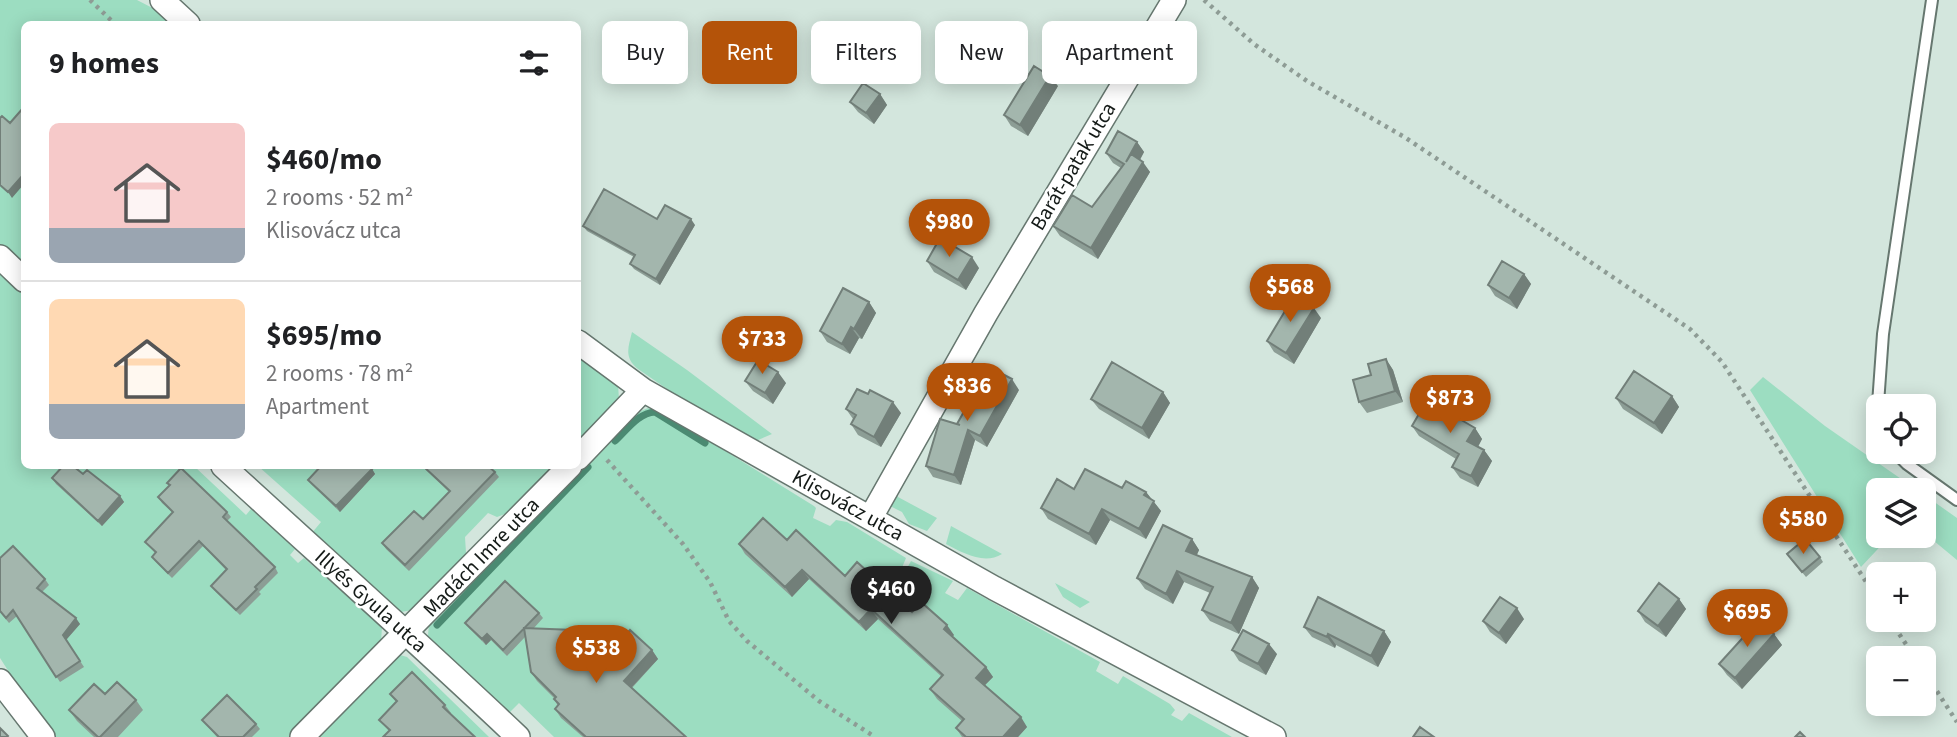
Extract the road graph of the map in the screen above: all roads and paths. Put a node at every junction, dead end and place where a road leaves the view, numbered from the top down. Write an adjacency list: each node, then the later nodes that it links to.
1 (90, 0): 6 (path)
2 (162, 0): 7 (street)
3 (1174, 0): 18 (street, Barát-patak utca)
4 (1204, 0): 19 (path)
5 (1932, 0): 12 (lane)
6 (112, 21)
7 (185, 21)
8 (0, 257): 9 (street)
9 (21, 277)
10 (581, 344): 11 (street, Klisovácz utca)
11 (643, 390): 13 (street); 18 (street, Klisovácz utca)
12 (1878, 394)
13 (585, 451): 27 (path)
14 (1908, 464): 17 (lane)
15 (226, 469): 20 (street, Illyés Gyula utca)
16 (567, 469): 20 (street, Madách Imre utca)
17 (1957, 500)
18 (871, 517): 28 (street, Klisovácz utca)
19 (1866, 582)
20 (408, 632): 25 (street, Madách Imre utca); 26 (street, Illyés Gyula utca)
21 (0, 681): 24 (street)
22 (1936, 690): 23 (path)
23 (1957, 722)
24 (43, 737)
25 (302, 737)
26 (518, 737)
27 (875, 737)
28 (1274, 737)

